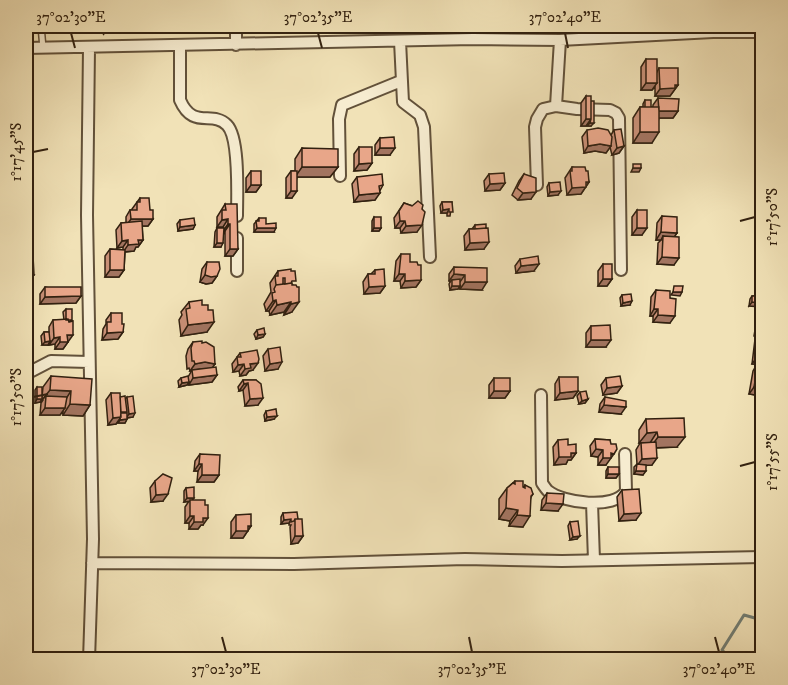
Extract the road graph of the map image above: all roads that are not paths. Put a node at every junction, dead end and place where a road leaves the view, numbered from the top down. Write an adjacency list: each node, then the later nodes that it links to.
1 (41, 26): 10 (lane)
2 (236, 26): 7 (street)
3 (714, 29): 4 (street); 5 (street)
4 (762, 32)
5 (560, 40): 6 (street); 13 (street)
6 (400, 41): 7 (street); 12 (street)
7 (236, 45): 8 (street)
8 (180, 46): 11 (street); 18 (street)
9 (26, 48): 10 (street)
10 (43, 48): 11 (street)
11 (89, 48): 19 (street)
12 (401, 81): 14 (street); 16 (street)
13 (556, 106): 15 (street); 17 (street)
14 (340, 176)
15 (537, 185)
16 (430, 257)
17 (621, 270)
18 (237, 271)
19 (89, 362): 20 (street); 26 (street)
20 (26, 374)
21 (541, 394): 23 (street)
22 (625, 454): 23 (street)
23 (592, 503): 25 (street)
24 (762, 556): 25 (street)
25 (594, 560): 26 (street)
26 (92, 563): 27 (street)
27 (90, 660)

